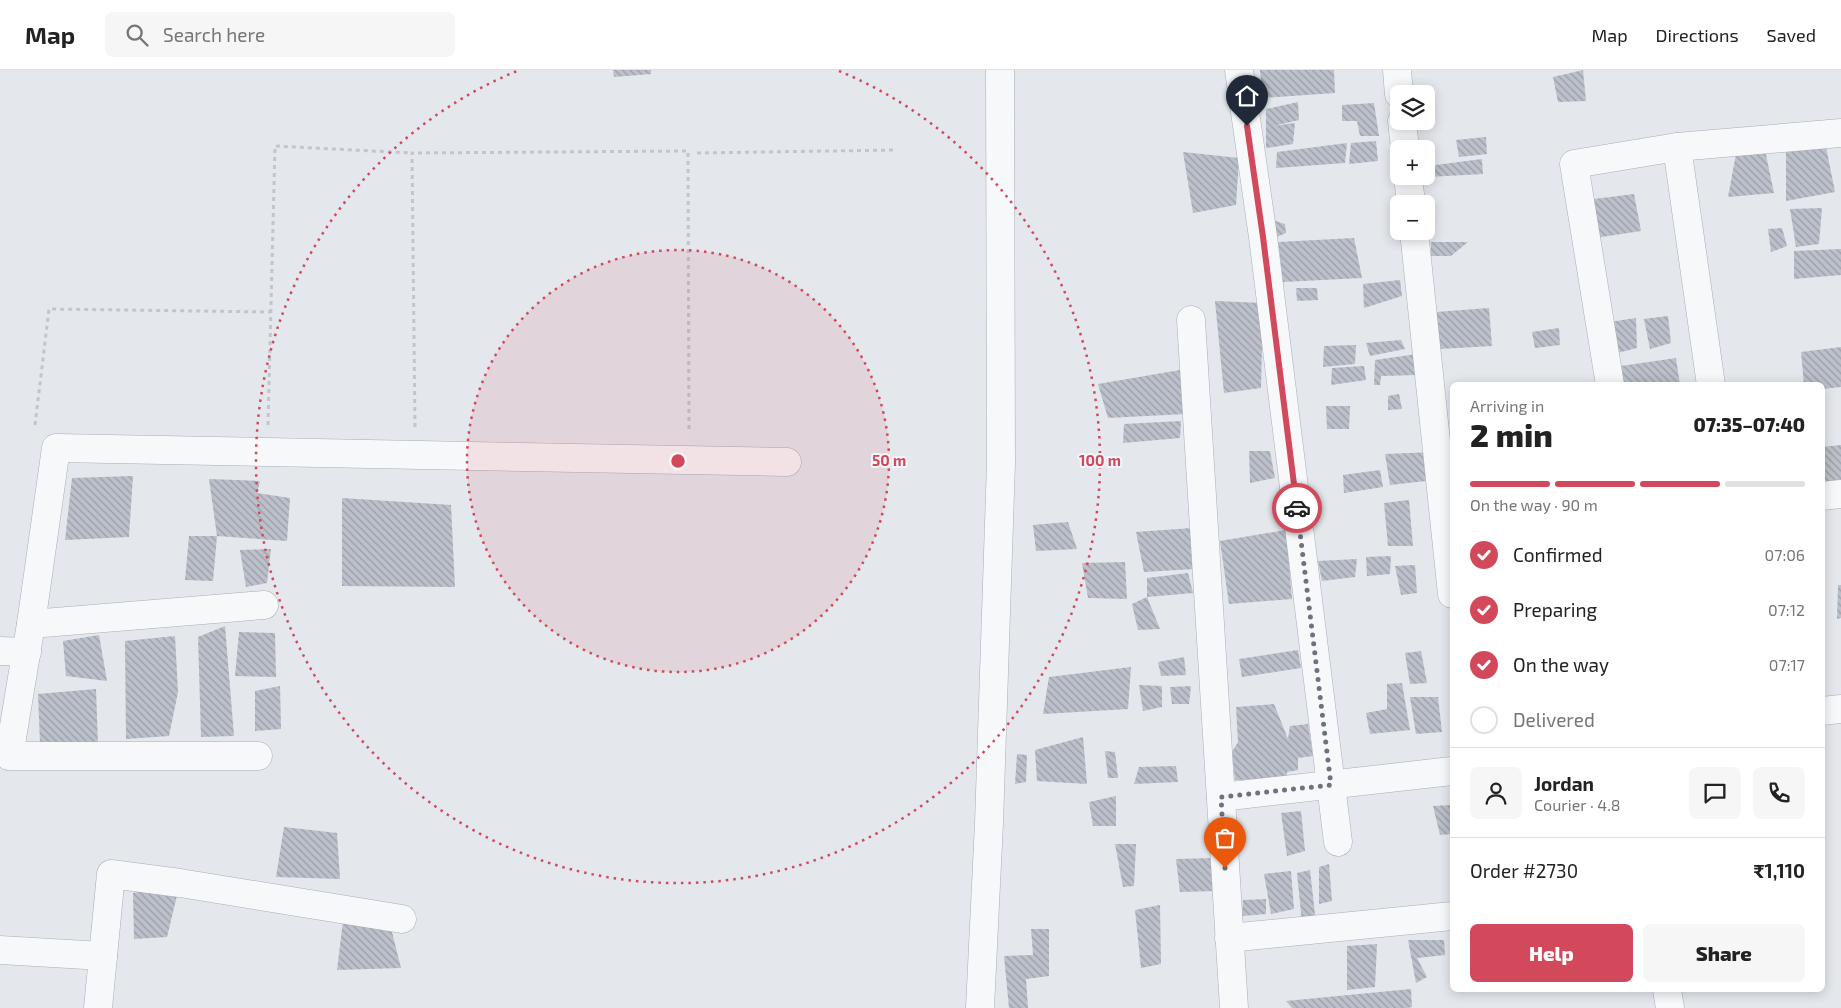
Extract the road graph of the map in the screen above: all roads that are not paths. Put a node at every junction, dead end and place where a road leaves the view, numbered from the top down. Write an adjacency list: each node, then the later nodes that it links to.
1 (1000, 70): 32 (street)
2 (1239, 70): 22 (street)
3 (1397, 70): 4 (street)
4 (1398, 85)
5 (1841, 133): 6 (street)
6 (1676, 147): 9 (street); 10 (street)
7 (1415, 240): 14 (street)
8 (1191, 320): 23 (street)
9 (1610, 382)
10 (1712, 382)
11 (787, 462): 16 (street)
12 (1841, 494): 13 (street)
13 (1825, 496)
14 (1450, 575)
15 (264, 605): 16 (street)
16 (32, 624): 17 (street)
17 (13, 651): 20 (street)
18 (1841, 709): 19 (street)
19 (1825, 711)
20 (258, 756)
21 (1450, 771): 22 (street)
22 (1331, 785): 23 (street); 24 (street)
23 (1221, 797): 27 (street)
24 (1338, 842)
25 (1450, 916): 27 (street)
26 (402, 919): 29 (street)
27 (1229, 938): 33 (street)
28 (0, 950): 29 (street)
29 (103, 956): 31 (street)
30 (1667, 992): 34 (street)
31 (98, 1008)
32 (980, 1008)
33 (1234, 1008)
34 (1670, 1008)

